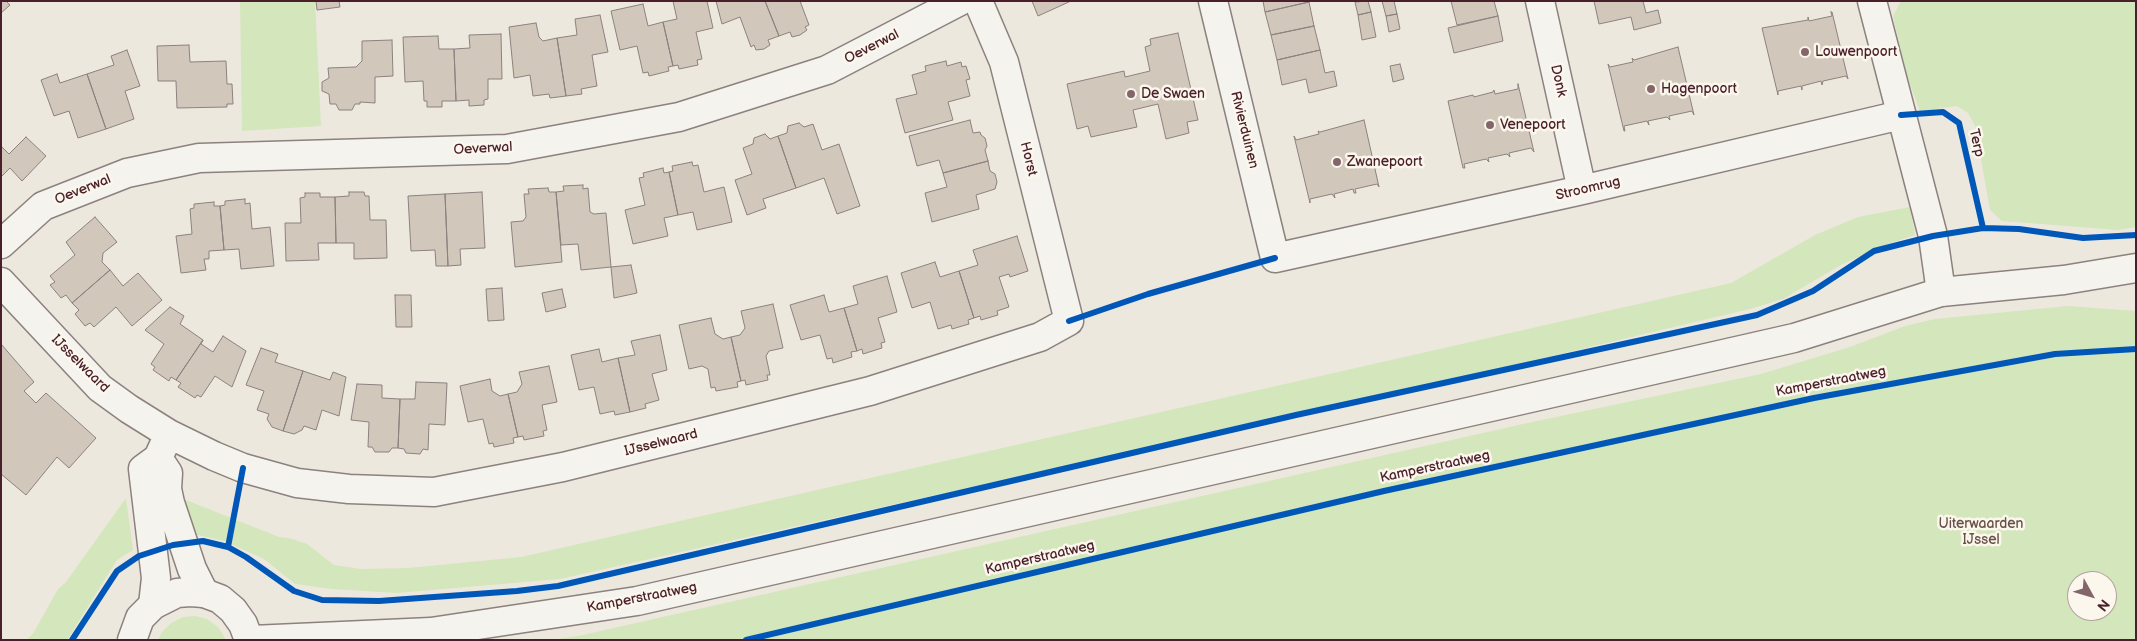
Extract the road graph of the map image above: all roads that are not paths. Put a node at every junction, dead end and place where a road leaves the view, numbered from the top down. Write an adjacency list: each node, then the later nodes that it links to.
1 (960, 1): 8 (street, Oeverwal)
2 (978, 1): 13 (street, Horst)
3 (1213, 1): 9 (street, Rivierduinen)
4 (1540, 1): 7 (street, Donk)
5 (1872, 1): 6 (street)
6 (1901, 116): 7 (street, Stroomrug); 12 (street)
7 (1582, 190): 9 (street, Stroomrug)
8 (1, 244)
9 (1275, 258)
10 (2136, 268): 12 (street, Kamperstraatweg)
11 (1, 282): 14 (street, IJsselwaard)
12 (1941, 292): 19 (street, Kamperstraatweg)
13 (1069, 321): 14 (street, IJsselwaard)
14 (163, 446): 15 (street); 16 (street)
15 (204, 593): 16 (street); 18 (street)
16 (153, 605): 17 (street)
17 (132, 640)
18 (249, 640)
19 (252, 640)

